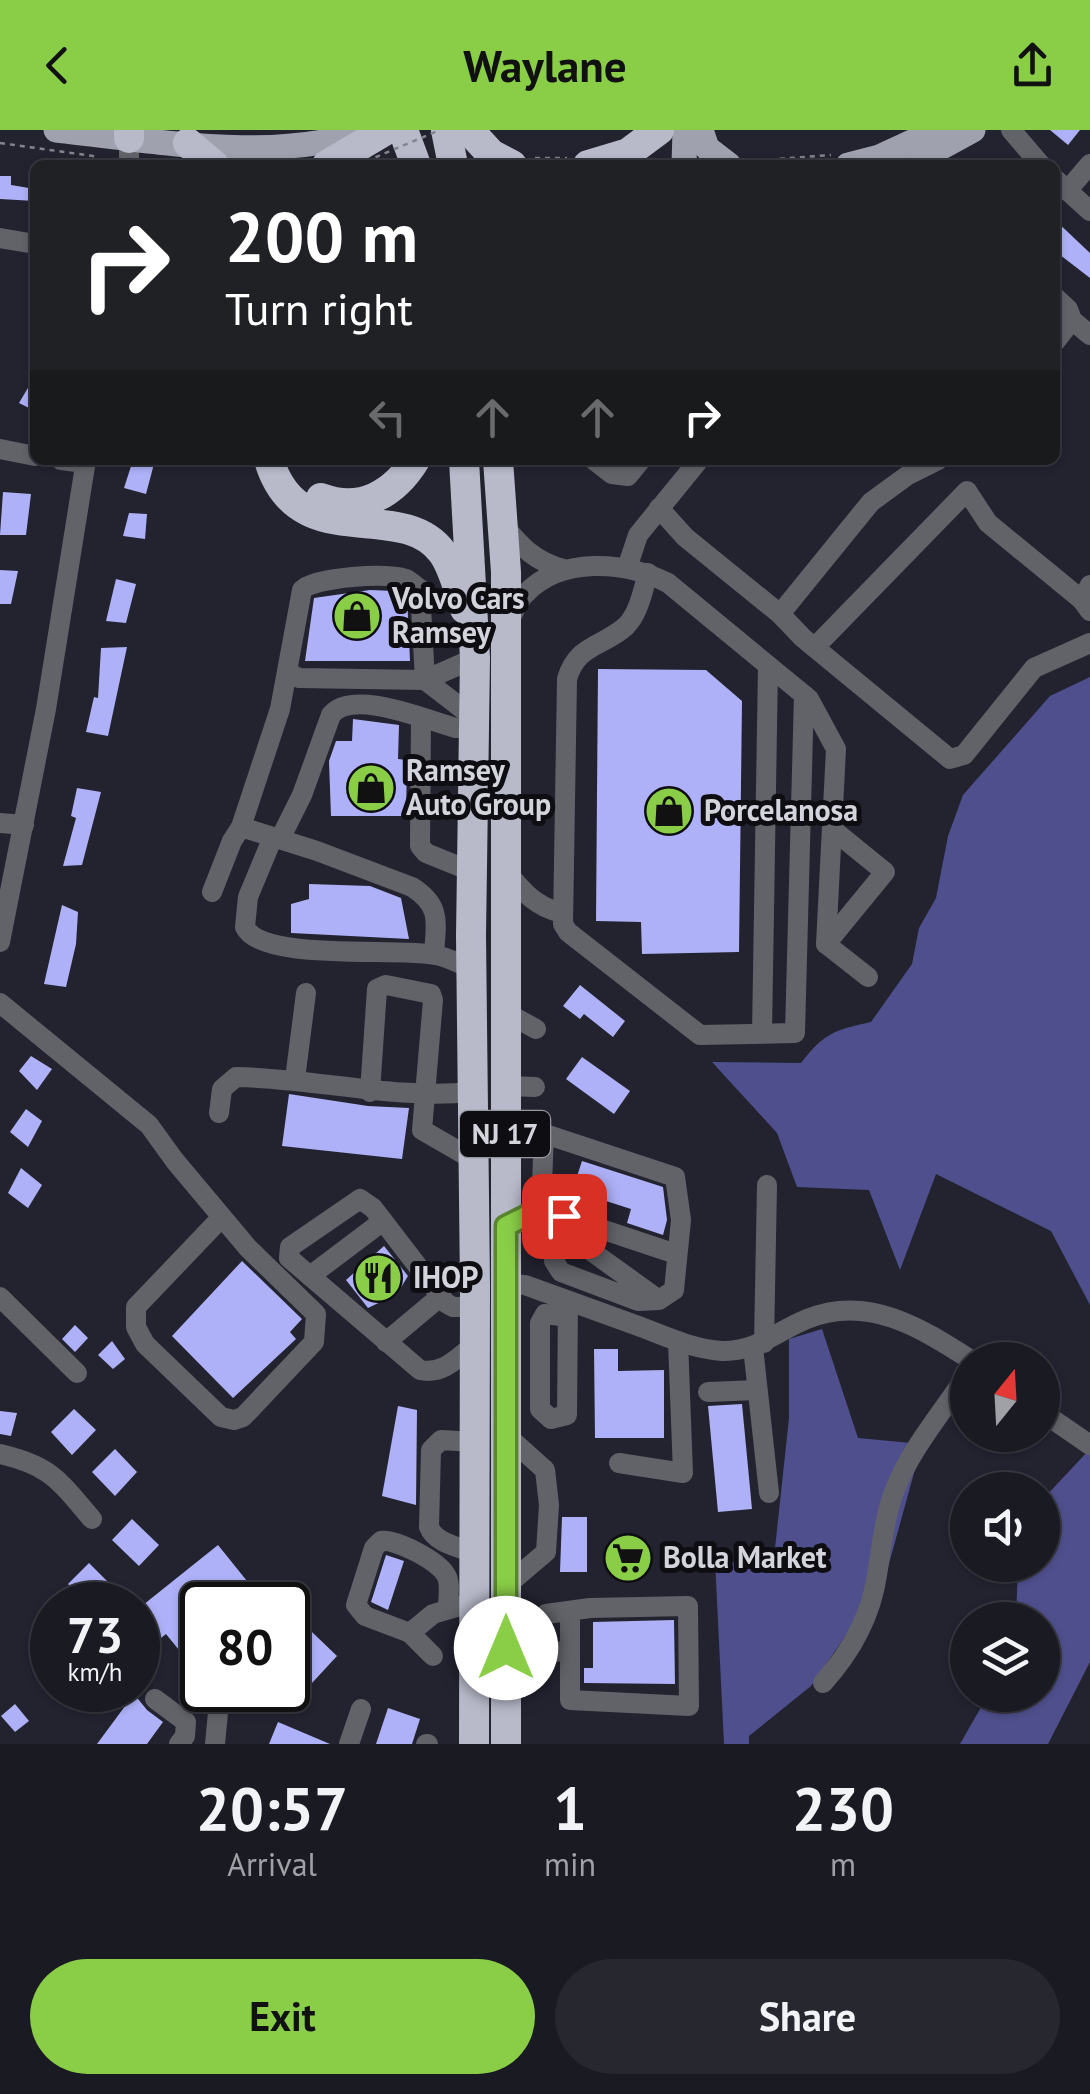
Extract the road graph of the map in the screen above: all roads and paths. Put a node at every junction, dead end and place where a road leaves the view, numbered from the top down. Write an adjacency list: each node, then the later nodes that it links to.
1 (56, 130): 14 (main road)
2 (371, 130): 16 (main road)
3 (386, 130): 16 (highway)
4 (407, 130): 19 (highway)
5 (443, 130): 16 (path, bridge); 20 (highway)
6 (469, 130): 21 (highway)
7 (659, 130): 22 (highway)
8 (684, 130): 23 (main road)
9 (700, 130): 24 (main road)
10 (938, 130): 27 (main road)
11 (973, 130): 28 (main road)
12 (1011, 130): 29 (street)
13 (0, 143): 17 (path)
14 (129, 144): 15 (main road)
15 (188, 144): 16 (main road); 18 (highway)
16 (343, 156)
17 (100, 160)
18 (208, 160)
19 (416, 160)
20 (452, 160)
21 (502, 160)
22 (605, 160)
23 (684, 160)
24 (730, 160)
25 (790, 160): 26 (path)
26 (842, 160)
27 (882, 160)
28 (917, 160)
29 (1037, 160)
30 (1090, 164): 31 (street)
31 (1061, 185): 32 (street)
32 (1090, 211)
33 (0, 238): 34 (street)
34 (30, 243)
35 (1060, 302): 36 (street)
36 (1072, 320): 37 (street); 38 (street)
37 (1090, 335)
38 (1060, 336)
39 (0, 449): 40 (street)
40 (30, 455)
41 (85, 465): 68 (street)
42 (271, 465): 59 (highway)
43 (291, 465): 44 (highway)
44 (412, 465)
45 (464, 465): 59 (highway, NJ 17)
46 (500, 465): 52 (highway)
47 (600, 465): 48 (street)
48 (637, 465)
49 (696, 465): 51 (street)
50 (928, 465): 56 (street)
51 (659, 508): 54 (street); 56 (street)
52 (502, 510): 53 (street); 57 (highway, NJ 17)
53 (563, 569): 54 (street); 57 (street)
54 (638, 570): 61 (street); 75 (street)
55 (1087, 599): 60 (street)
56 (780, 614): 60 (street)
57 (506, 627): 73 (highway, NJ 17)
58 (1090, 644): 60 (street)
59 (474, 645): 63 (street); 66 (highway, NJ 17)
60 (814, 648)
61 (768, 666): 64 (street); 85 (street)
62 (288, 673): 63 (street); 63 (street); 69 (street)
63 (425, 680): 66 (street)
64 (804, 696): 70 (street); 85 (street)
65 (421, 719): 66 (street); 71 (street); 72 (street)
66 (472, 721): 72 (highway, NJ 17)
67 (0, 824): 68 (street)
68 (24, 824): 76 (street)
69 (241, 827): 71 (street); 74 (street)
70 (832, 829): 77 (street); 77 (street)
71 (277, 838): 78 (street); 78 (street)
72 (473, 872): 79 (highway, NJ 17)
73 (507, 872): 75 (street); 83 (highway, NJ 17)
74 (212, 892)
75 (562, 913): 85 (street)
76 (0, 942)
77 (826, 944): 80 (street)
78 (434, 954): 79 (street)
79 (472, 968): 88 (highway, NJ 17)
80 (868, 978)
81 (306, 994): 86 (street)
82 (0, 1003): 96 (street)
83 (506, 1012): 84 (street); 90 (highway, NJ 17)
84 (536, 1029)
85 (762, 1033)
86 (295, 1078): 87 (street); 91 (street)
87 (370, 1092): 89 (street); 89 (street)
88 (472, 1092): 89 (street); 93 (highway, NJ 17)
89 (426, 1096): 93 (street)
90 (515, 1096): 92 (street); 98 (highway, NJ 17)
91 (219, 1113)
92 (538, 1132): 95 (street); 99 (street)
93 (474, 1160): 105 (highway, NJ 17)
94 (768, 1185): 111 (street)
95 (540, 1209): 98 (street); 99 (street)
96 (222, 1217): 96 (street)
97 (383, 1221): 100 (street); 100 (street); 102 (street)
98 (506, 1226): 101 (highway, NJ 17)
99 (676, 1254): 104 (street)
100 (310, 1276): 109 (street)
101 (506, 1284): 106 (street); 107 (highway, NJ 17)
102 (441, 1296): 105 (street); 109 (street)
103 (0, 1297): 114 (street)
104 (660, 1300): 104 (street)
105 (474, 1306): 110 (highway, NJ 17)
106 (568, 1309): 108 (street); 113 (street); 115 (street)
107 (506, 1332): 113 (street); 119 (highway, NJ 17)
108 (678, 1341): 111 (street); 124 (street)
109 (386, 1342): 110 (street)
110 (474, 1344): 121 (highway, NJ 17)
111 (758, 1345): 112 (street); 116 (street)
112 (950, 1348)
113 (539, 1350): 115 (street)
114 (77, 1373)
115 (538, 1383): 119 (street)
116 (757, 1390): 117 (street); 125 (street)
117 (708, 1392)
118 (950, 1401): 136 (street)
119 (506, 1424): 128 (highway, NJ 17); 128 (street)
120 (1060, 1424): 122 (street)
121 (474, 1442): 127 (highway, NJ 17); 127 (street)
122 (1090, 1445)
123 (0, 1454): 126 (street)
124 (619, 1462)
125 (769, 1493)
126 (92, 1520)
127 (474, 1553): 129 (highway, NJ 17)
128 (506, 1600): 133 (street); 135 (highway, NJ 17)
129 (461, 1605): 132 (street); 132 (street); 143 (highway, NJ 17)
130 (570, 1612): 131 (street); 133 (street); 133 (street)
131 (546, 1614)
132 (410, 1632): 134 (street)
133 (561, 1651): 135 (street)
134 (433, 1656)
135 (506, 1682): 144 (highway, NJ 17)
136 (822, 1684)
137 (160, 1702): 140 (street)
138 (360, 1709): 142 (street)
139 (218, 1712): 141 (street)
140 (179, 1744)
141 (214, 1744)
142 (350, 1744)
143 (474, 1744)
144 (506, 1744)

